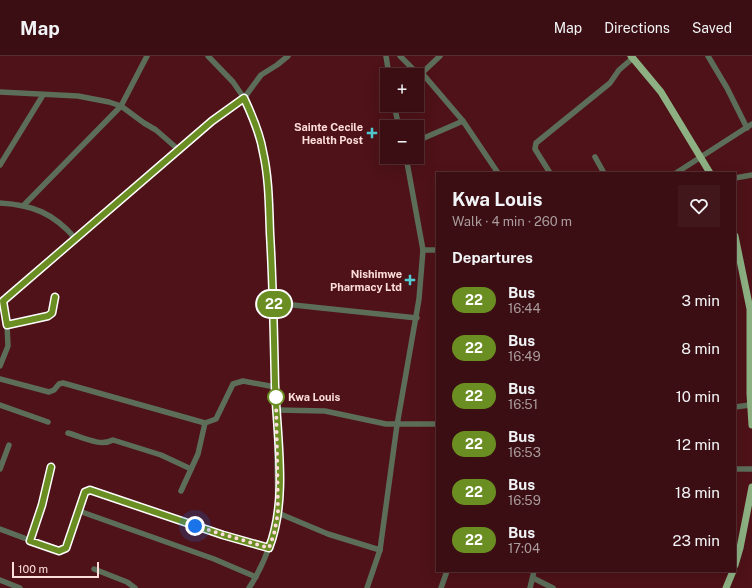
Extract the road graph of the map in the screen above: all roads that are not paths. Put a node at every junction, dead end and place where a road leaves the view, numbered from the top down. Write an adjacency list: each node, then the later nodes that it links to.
1 (147, 56): 16 (street)
2 (208, 56): 15 (street)
3 (288, 56): 15 (street)
4 (386, 56): 9 (street)
5 (400, 56): 10 (street)
6 (440, 56): 11 (street)
7 (708, 56): 18 (street)
8 (632, 57): 22 (main road); 26 (street)
9 (389, 68)
10 (412, 68)
11 (424, 71)
12 (424, 75): 17 (street)
13 (0, 92): 14 (street)
14 (43, 95): 16 (street); 24 (street)
15 (244, 98): 20 (street); 40 (street)
16 (120, 106): 20 (street); 33 (street)
17 (463, 121): 19 (street); 25 (street)
18 (749, 126): 22 (street)
19 (424, 138)
20 (180, 150): 34 (street)
21 (595, 157): 27 (street)
22 (700, 157): 28 (street); 29 (main road)
23 (407, 164): 36 (street)
24 (0, 165)
25 (497, 172)
26 (549, 172)
27 (603, 172)
28 (678, 172)
29 (709, 172)
30 (752, 175): 31 (street)
31 (736, 178)
32 (0, 203): 33 (street)
33 (24, 206): 34 (street)
34 (75, 238): 39 (street)
35 (736, 241): 47 (main road)
36 (423, 250): 37 (street); 41 (street)
37 (436, 250)
38 (55, 297): 42 (street)
39 (1, 298): 42 (street)
40 (274, 303): 41 (street); 45 (street)
41 (417, 318): 53 (street)
42 (7, 325): 43 (street)
43 (0, 366)
44 (0, 379): 51 (street)
45 (275, 388): 49 (street); 51 (street)
46 (0, 405): 50 (street)
47 (750, 405): 48 (street); 54 (main road)
48 (736, 407)
49 (277, 410): 53 (street); 65 (street)
50 (48, 422)
51 (205, 423): 59 (street)
52 (436, 424): 53 (street)
53 (397, 425): 70 (street)
54 (752, 425)
55 (68, 433): 59 (street)
56 (9, 445): 58 (street)
57 (51, 467): 68 (street)
58 (0, 469)
59 (191, 469): 63 (street)
60 (736, 469): 61 (street)
61 (752, 469)
62 (752, 487): 67 (main road)
63 (181, 491)
64 (79, 511): 68 (street); 69 (street); 76 (street)
65 (278, 513): 69 (street); 70 (street)
66 (0, 529): 68 (street)
67 (739, 538): 71 (main road)
68 (30, 541)
69 (269, 548): 76 (street)
70 (380, 550): 82 (street)
71 (736, 558)
72 (94, 569): 80 (street)
73 (447, 572): 83 (street)
74 (534, 572): 77 (street)
75 (733, 572): 86 (main road)
76 (256, 577): 81 (street)
77 (533, 578): 84 (street); 85 (street)
78 (0, 580): 79 (street)
79 (20, 588)
80 (135, 588)
81 (249, 588)
82 (367, 588)
83 (441, 588)
84 (530, 588)
85 (553, 588)
86 (726, 588)

